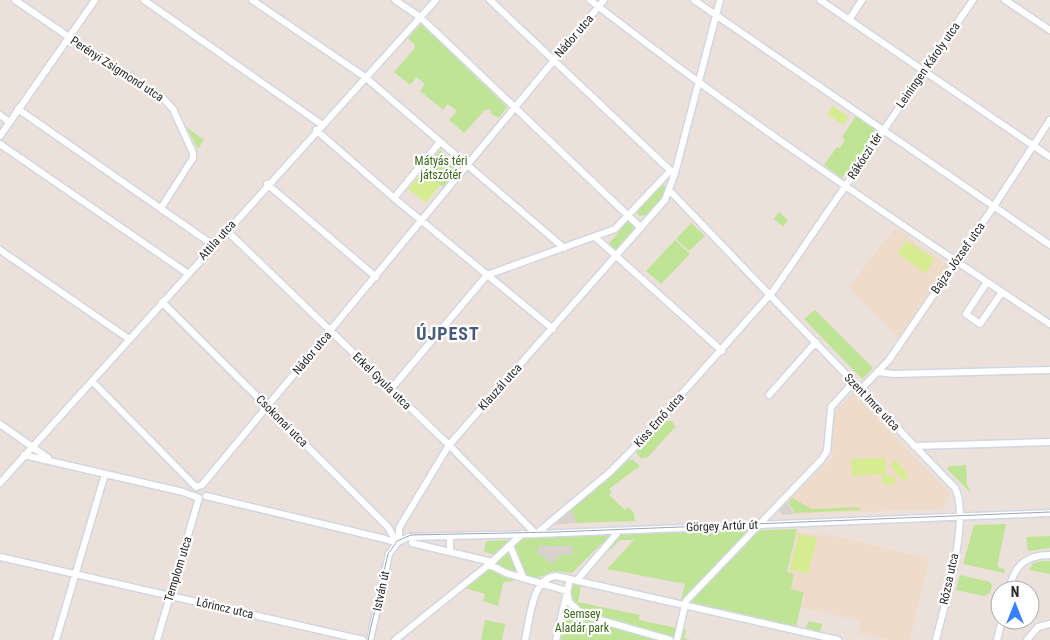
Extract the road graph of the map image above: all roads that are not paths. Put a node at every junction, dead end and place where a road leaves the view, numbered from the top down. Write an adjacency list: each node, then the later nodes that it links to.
1 (15, 0): 21 (street, Perényi Zsigmond utca)
2 (95, 0): 21 (street)
3 (144, 0): 31 (street)
4 (252, 0): 24 (street)
5 (395, 0): 18 (street)
6 (436, 0): 18 (street, Attila utca)
7 (490, 0): 22 (street)
8 (590, 0): 16 (street, Rákóczi tér)
9 (604, 0): 16 (street, Nádor utca)
10 (694, 0): 17 (street, Rákóczi tér)
11 (720, 0): 17 (street, Klauzál utca)
12 (820, 0): 19 (street)
13 (862, 0): 19 (street)
14 (973, 0): 23 (street, Leiningen Károly utca)
15 (1005, 0): 20 (street)
16 (599, 7): 22 (street, Nádor utca); 25 (street, Rákóczi tér)
17 (716, 15): 25 (street, Klauzál utca); 33 (street, Rákóczi tér)
18 (420, 17): 24 (street, Attila utca); 26 (street)
19 (849, 20): 23 (street)
20 (1050, 30)
21 (69, 37): 27 (street); 46 (street, Perényi Zsigmond utca)
22 (553, 60): 26 (street, Nádor utca); 40 (street)
23 (923, 70): 33 (street, Leiningen Károly utca); 37 (street)
24 (365, 77): 31 (street, Attila utca); 35 (street)
25 (699, 84): 40 (street, Klauzál utca); 42 (street, Rákóczi tér)
26 (514, 108): 39 (street, Nádor utca); 47 (street)
27 (18, 109): 30 (street); 46 (street)
28 (0, 115): 30 (street)
29 (1050, 120): 37 (street, Bajza József utca)
30 (9, 122): 34 (street)
31 (322, 124): 32 (street, Attila utca)
32 (316, 130): 41 (street, Attila utca); 44 (street)
33 (883, 130): 42 (street, Rákóczi tér); 45 (street)
34 (0, 136)
35 (440, 142): 39 (street); 44 (street)
36 (0, 144): 58 (street)
37 (1033, 146): 38 (street); 45 (street, Bajza József utca)
38 (1050, 158)
39 (467, 165): 48 (street, Nádor utca); 54 (street)
40 (673, 172): 43 (street, Klauzál utca); 47 (street)
41 (267, 184): 50 (street, Attila utca); 60 (street)
42 (846, 186): 57 (street); 63 (street)
43 (670, 190): 49 (street, Klauzál utca); 63 (street, Szent Imre utca)
44 (394, 198): 48 (street)
45 (994, 206): 53 (street); 57 (street, Bajza József utca)
46 (161, 208): 52 (street)
47 (628, 215): 49 (street); 51 (street)
48 (422, 221): 59 (street); 60 (street, Nádor utca)
49 (641, 228): 56 (street, Klauzál utca)
50 (226, 230): 52 (street, Attila utca); 67 (street, Erkel Gyula utca)
51 (595, 237): 54 (street); 56 (street)
52 (213, 245): 58 (street, Attila utca)
53 (1050, 245)
54 (564, 248): 59 (street)
55 (0, 250): 68 (street)
56 (616, 256): 66 (street, Klauzál utca); 70 (street)
57 (955, 261): 61 (street); 72 (street, Bajza József utca)
58 (187, 274): 64 (street, Attila utca)
59 (487, 275): 66 (street); 75 (street)
60 (376, 277): 67 (street, Nádor utca)
61 (987, 282): 62 (street); 62 (street)
62 (1002, 292): 65 (street)
63 (770, 294): 69 (street, Szent Imre utca); 70 (street, Kiss Ernő utca)
64 (162, 302): 68 (street, Attila utca); 78 (street, Csokonai utca)
65 (1050, 324)
66 (553, 329): 81 (street, Klauzál utca)
67 (330, 331): 75 (street, Erkel Gyula utca); 78 (street, Nádor utca)
68 (129, 339): 73 (street, Attila utca)
69 (816, 342): 74 (street, Szent Imre utca); 77 (street)
70 (722, 350): 97 (street, Kiss Ernő utca)
71 (1050, 370): 72 (street)
72 (879, 372): 76 (street, Bajza József utca)
73 (92, 380): 82 (street, Attila utca); 88 (street)
74 (853, 383): 76 (street, Szent Imre utca); 92 (street)
75 (391, 389): 81 (street, Erkel Gyula utca)
76 (860, 390): 83 (street, Szent Imre utca)
77 (769, 395)
78 (267, 406): 88 (street, Nádor utca); 93 (street, Csokonai utca)
79 (0, 424): 82 (street)
80 (1050, 442): 83 (street)
81 (449, 445): 94 (street, Klauzál utca); 97 (street, Erkel Gyula utca)
82 (32, 446): 84 (street, Attila utca); 85 (street)
83 (914, 446): 91 (street, Szent Imre utca)
84 (24, 455): 85 (street); 87 (street, Attila utca)
85 (51, 461): 86 (street)
86 (105, 474): 89 (street); 106 (street)
87 (0, 482)
88 (199, 486): 89 (street); 89 (street)
89 (200, 497): 99 (street); 112 (street, Templom utca)
90 (1050, 513): 91 (street, Görgey Artúr út)
91 (960, 517): 92 (street, Görgey Artúr út); 125 (street, Rózsa utca)
92 (759, 525): 95 (street, Görgey Artúr út); 113 (street)
93 (388, 527): 94 (street); 99 (street, Csokonai utca)
94 (398, 528): 99 (street)
95 (619, 530): 97 (street, Görgey Artúr út); 108 (street)
96 (522, 534): 97 (street, Görgey Artúr út); 98 (street, Görgey Artúr út); 101 (street)
97 (536, 534)
98 (450, 536): 99 (street, Görgey Artúr út); 102 (street)
99 (398, 542): 118 (street, István út)
100 (412, 543): 102 (street)
101 (510, 546): 105 (street); 107 (street)
102 (450, 551): 105 (street)
103 (1050, 555): 109 (street)
104 (0, 557): 106 (street, Lőrincz utca)
105 (490, 563): 107 (street); 119 (street)
106 (75, 574): 112 (street, Lőrincz utca); 115 (street)
107 (522, 576): 110 (street)
108 (570, 579): 110 (street); 111 (street); 113 (street)
109 (1012, 580)
110 (540, 584): 111 (street); 120 (street)
111 (567, 590): 121 (street); 122 (street)
112 (170, 595): 116 (street, Templom utca); 117 (street, Lőrincz utca)
113 (685, 605): 123 (street); 124 (street)
114 (1050, 624): 126 (street)
115 (56, 640)
116 (157, 640)
117 (363, 640)
118 (370, 640)
119 (395, 640)
120 (525, 640)
121 (556, 640)
122 (670, 640)
123 (677, 640)
124 (838, 640)
125 (936, 640)
126 (1027, 640)

